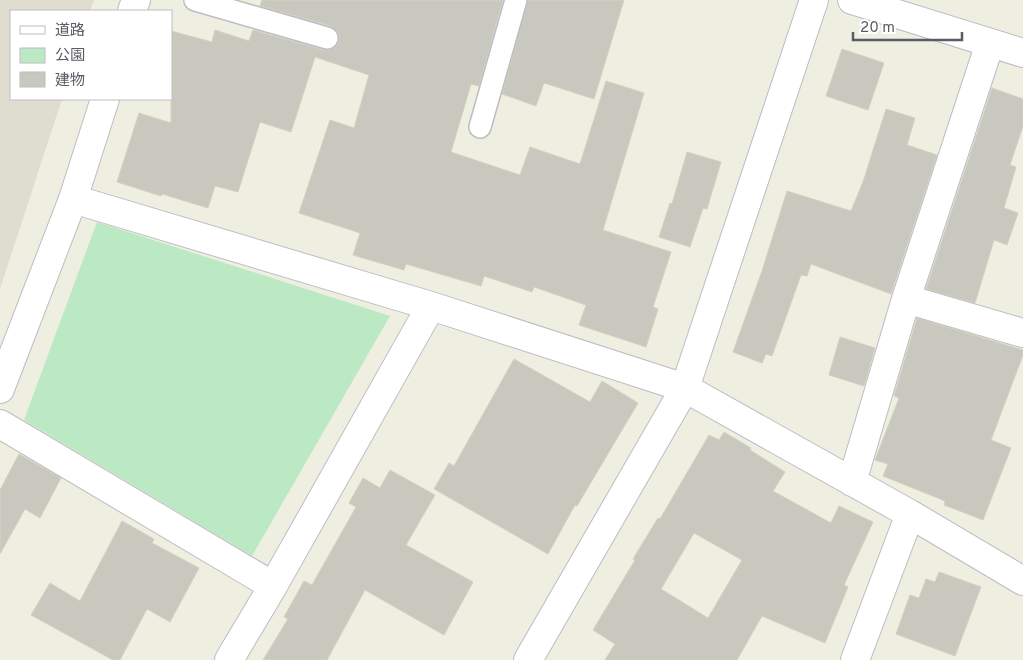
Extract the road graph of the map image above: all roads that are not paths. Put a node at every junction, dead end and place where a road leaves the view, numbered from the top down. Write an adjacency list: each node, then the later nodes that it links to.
1 (195, 0): 5 (lane)
2 (516, 0): 9 (lane)
3 (814, 0): 14 (street)
4 (861, 1): 6 (street)
5 (328, 38)
6 (990, 43): 7 (street); 11 (street)
7 (1023, 53)
8 (105, 100): 10 (street)
9 (480, 128)
10 (73, 199): 12 (street); 15 (street)
11 (906, 299): 13 (street); 17 (street)
12 (432, 306): 14 (street); 20 (street)
13 (1023, 333)
14 (685, 388): 17 (street); 22 (street)
15 (0, 389)
16 (0, 424): 20 (street)
17 (852, 482): 18 (street)
18 (910, 514): 19 (street); 23 (street)
19 (1023, 581)
20 (273, 586): 21 (street)
21 (229, 660)
22 (528, 660)
23 (855, 660)

